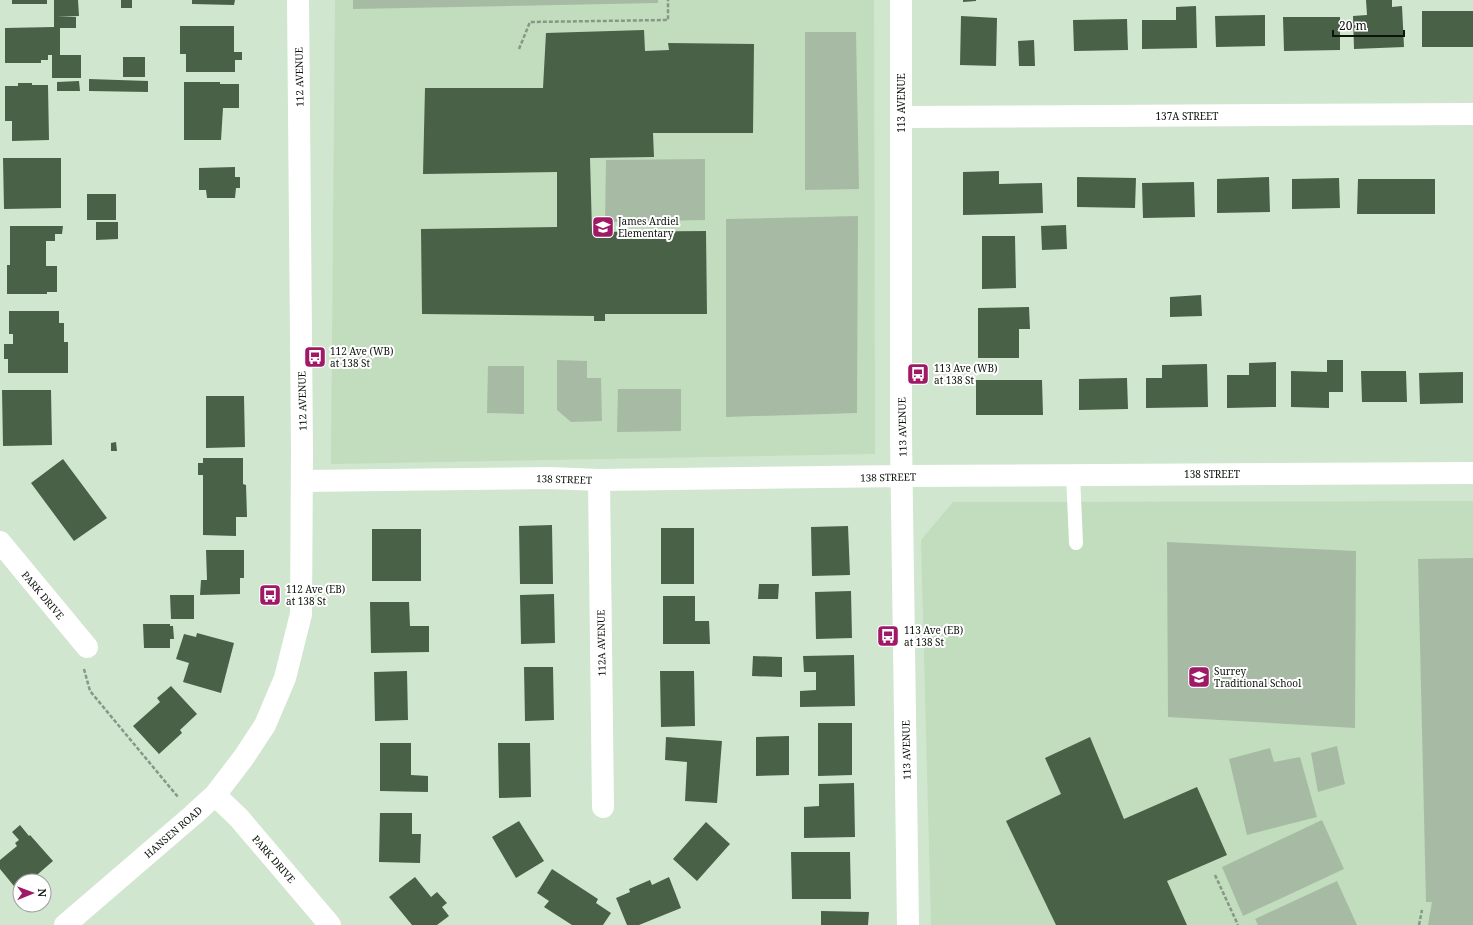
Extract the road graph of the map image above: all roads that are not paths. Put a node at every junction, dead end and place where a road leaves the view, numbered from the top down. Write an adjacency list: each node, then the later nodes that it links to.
1 (298, 0): 9 (street, 112 AVENUE)
2 (901, 0): 4 (street, 113 AVENUE)
3 (1473, 114): 4 (street, 137A STREET)
4 (901, 117): 7 (street, 113 AVENUE)
5 (1473, 473): 6 (street, 138 STREET)
6 (1073, 475): 7 (street, 138 STREET); 11 (lane)
7 (902, 476): 8 (street, 138 STREET); 18 (street, 113 AVENUE)
8 (599, 480): 9 (street, 138 STREET); 15 (street, 112A AVENUE)
9 (302, 481): 13 (street, 112 AVENUE)
10 (0, 542): 12 (street, PARK DRIVE)
11 (1076, 543)
12 (85, 658)
13 (265, 725): 14 (street, HANSEN ROAD)
14 (215, 795): 16 (street, HANSEN ROAD); 17 (street, PARK DRIVE)
15 (603, 807)
16 (65, 925)
17 (330, 925)
18 (908, 925)

